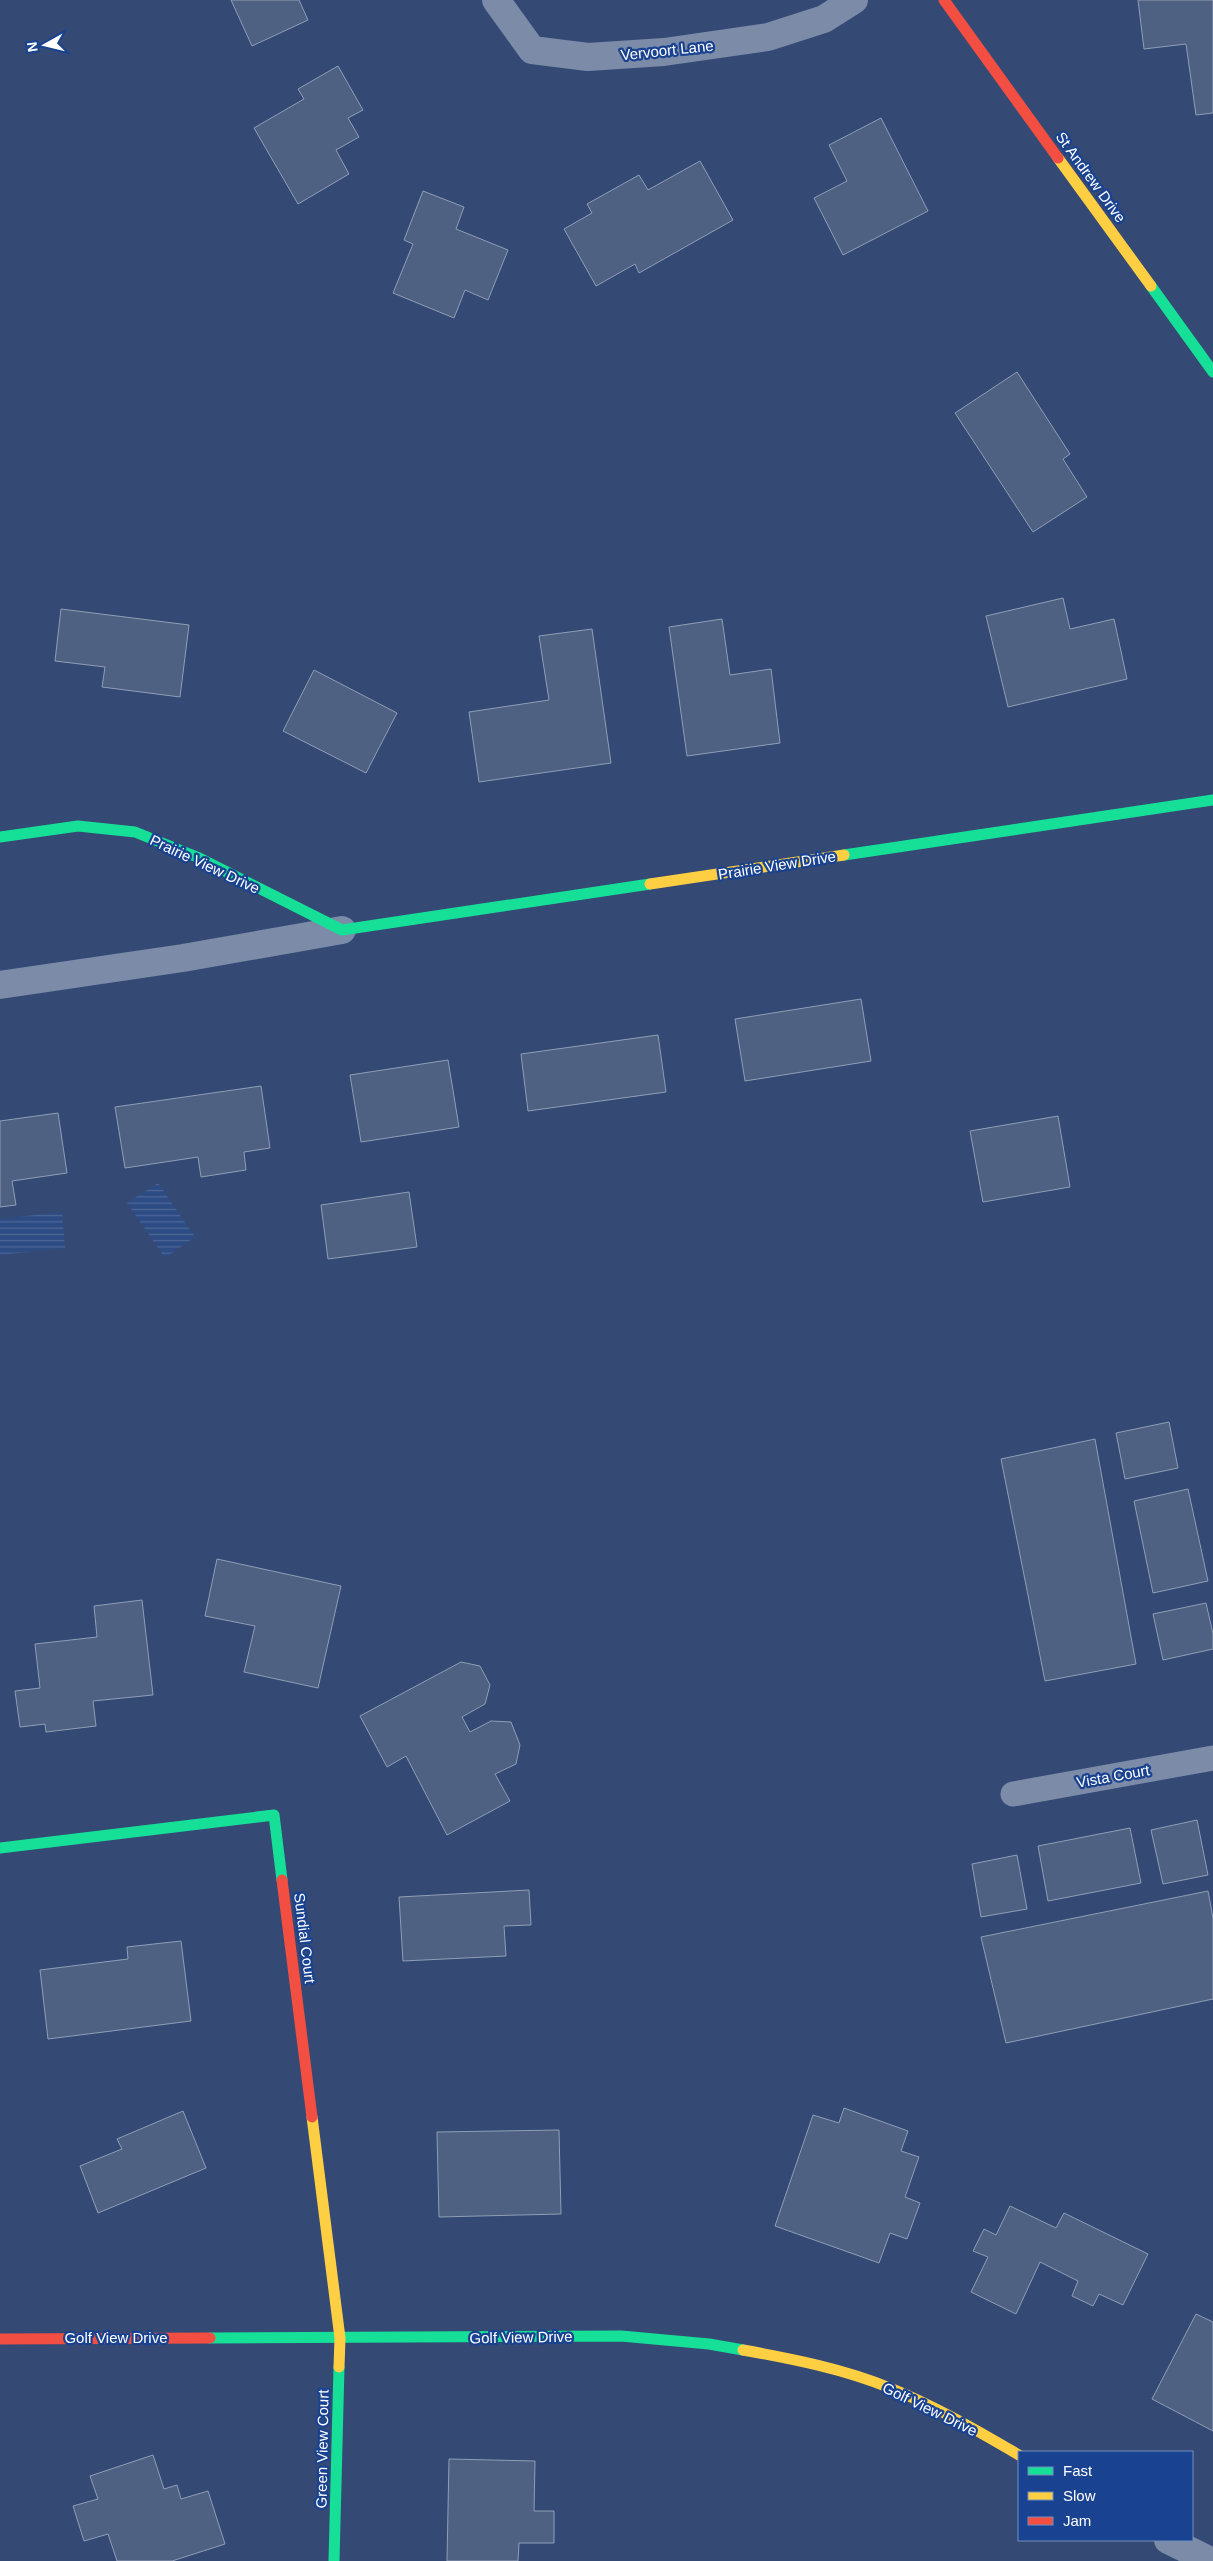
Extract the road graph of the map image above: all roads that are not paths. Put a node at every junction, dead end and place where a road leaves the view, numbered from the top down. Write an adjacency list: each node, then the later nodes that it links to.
1 (496, 0): 2 (street, Vervoort Lane)
2 (854, 0)
3 (944, 0): 4 (street, St Andrew Drive)
4 (1213, 372)
5 (1213, 800): 7 (street, Prairie View Drive)
6 (0, 837): 7 (street, Prairie View Drive)
7 (342, 930): 8 (street, Prairie View Drive)
8 (0, 985)
9 (1213, 1758): 10 (lane, Vista Court)
10 (1013, 1794)
11 (0, 1848): 12 (street, Sundial Court)
12 (340, 2338): 13 (street, Golf View Drive); 14 (street, Golf View Drive); 16 (street, Green View Court)
13 (0, 2339)
14 (1018, 2454)
15 (1170, 2541): 17 (street)
16 (334, 2561)
17 (1211, 2561)

